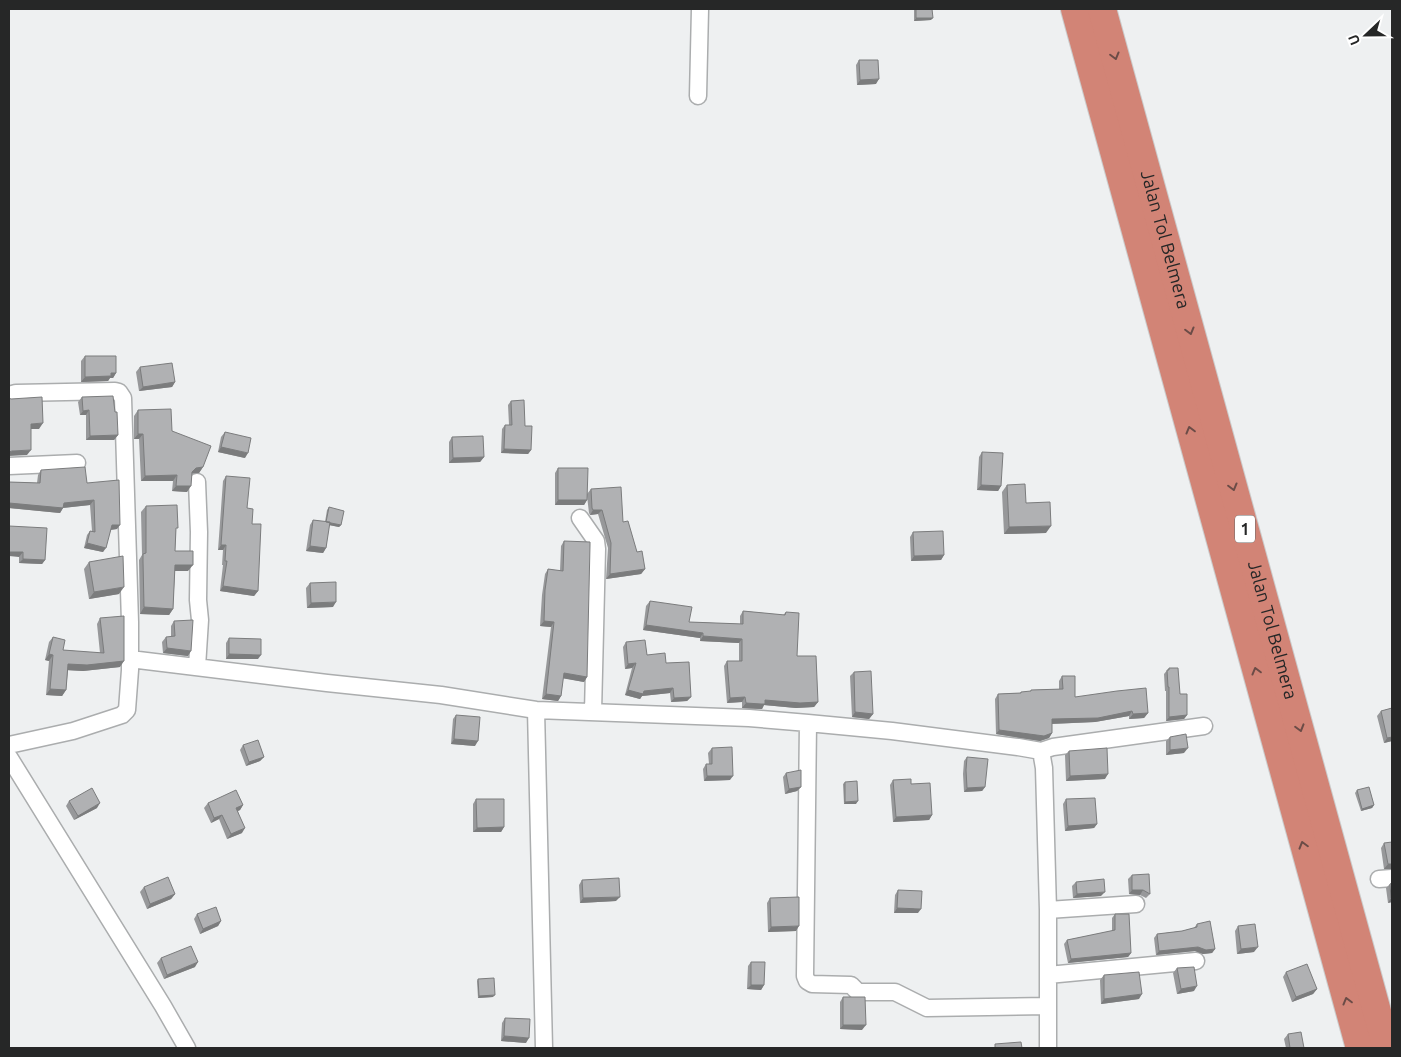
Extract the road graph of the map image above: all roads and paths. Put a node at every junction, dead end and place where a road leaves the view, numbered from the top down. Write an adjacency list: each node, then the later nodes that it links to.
1 (700, 9): 4 (street)
2 (1075, 9): 27 (highway, Jalan Tol Belmera / 1, one-way to 2)
3 (1102, 9): 28 (highway, Jalan Tol Belmera / 1, one-way to 28)
4 (698, 96)
5 (9, 395): 10 (street)
6 (77, 463): 7 (street)
7 (9, 466)
8 (197, 482): 11 (street)
9 (580, 518): 13 (street)
10 (130, 659): 11 (street); 16 (street)
11 (197, 667): 12 (street)
12 (536, 710): 13 (street); 25 (street)
13 (593, 712): 14 (street)
14 (808, 723): 17 (street); 23 (street)
15 (1204, 726): 17 (street)
16 (9, 745)
17 (1041, 751): 20 (street)
18 (9, 757): 24 (street)
19 (1136, 904): 20 (street)
20 (1048, 910): 22 (street)
21 (1196, 961): 22 (street)
22 (1048, 975): 23 (street)
23 (1048, 1006): 26 (street)
24 (187, 1048)
25 (544, 1048)
26 (1048, 1048)
27 (1360, 1048)
28 (1387, 1048)

